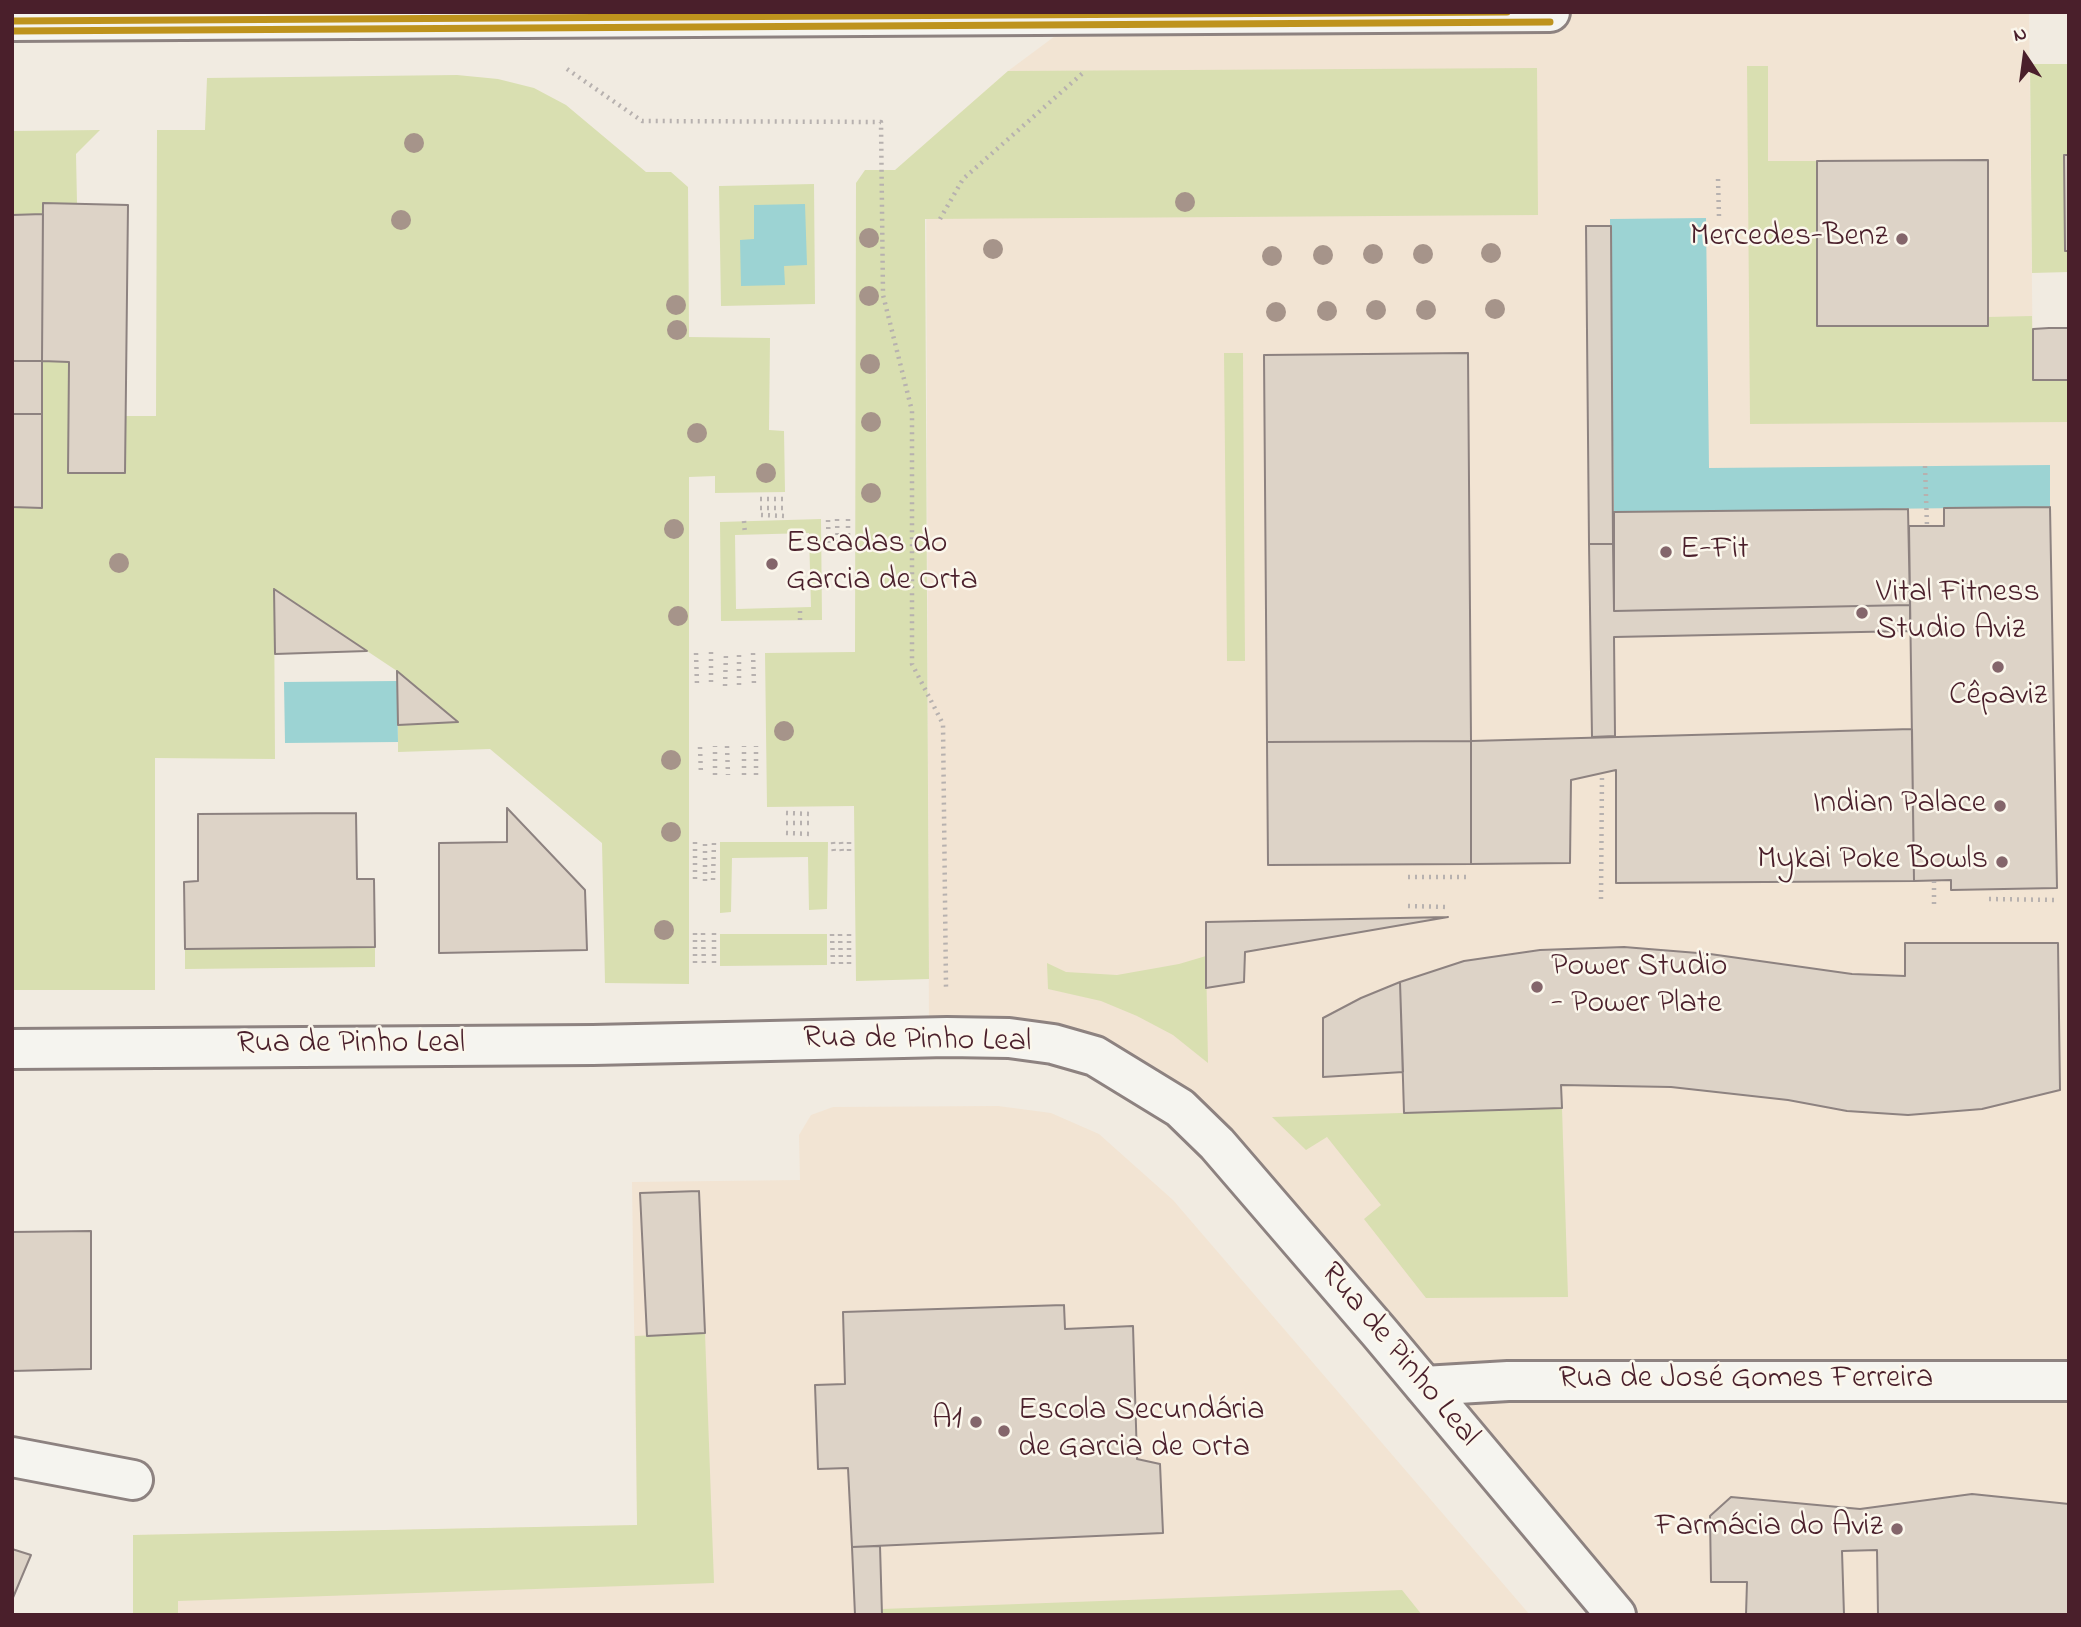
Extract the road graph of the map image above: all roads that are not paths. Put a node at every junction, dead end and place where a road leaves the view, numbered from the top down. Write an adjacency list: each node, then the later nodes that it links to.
1 (1550, 12): 2 (street)
2 (328, 15): 3 (street)
3 (12, 21)
4 (12, 1049): 6 (street, Rua de Pinho Leal)
5 (2069, 1381): 6 (street, Rua de José Gomes Ferreira)
6 (1424, 1386): 9 (street, Rua de Pinho Leal)
7 (12, 1457): 8 (street)
8 (133, 1480)
9 (1616, 1615)

